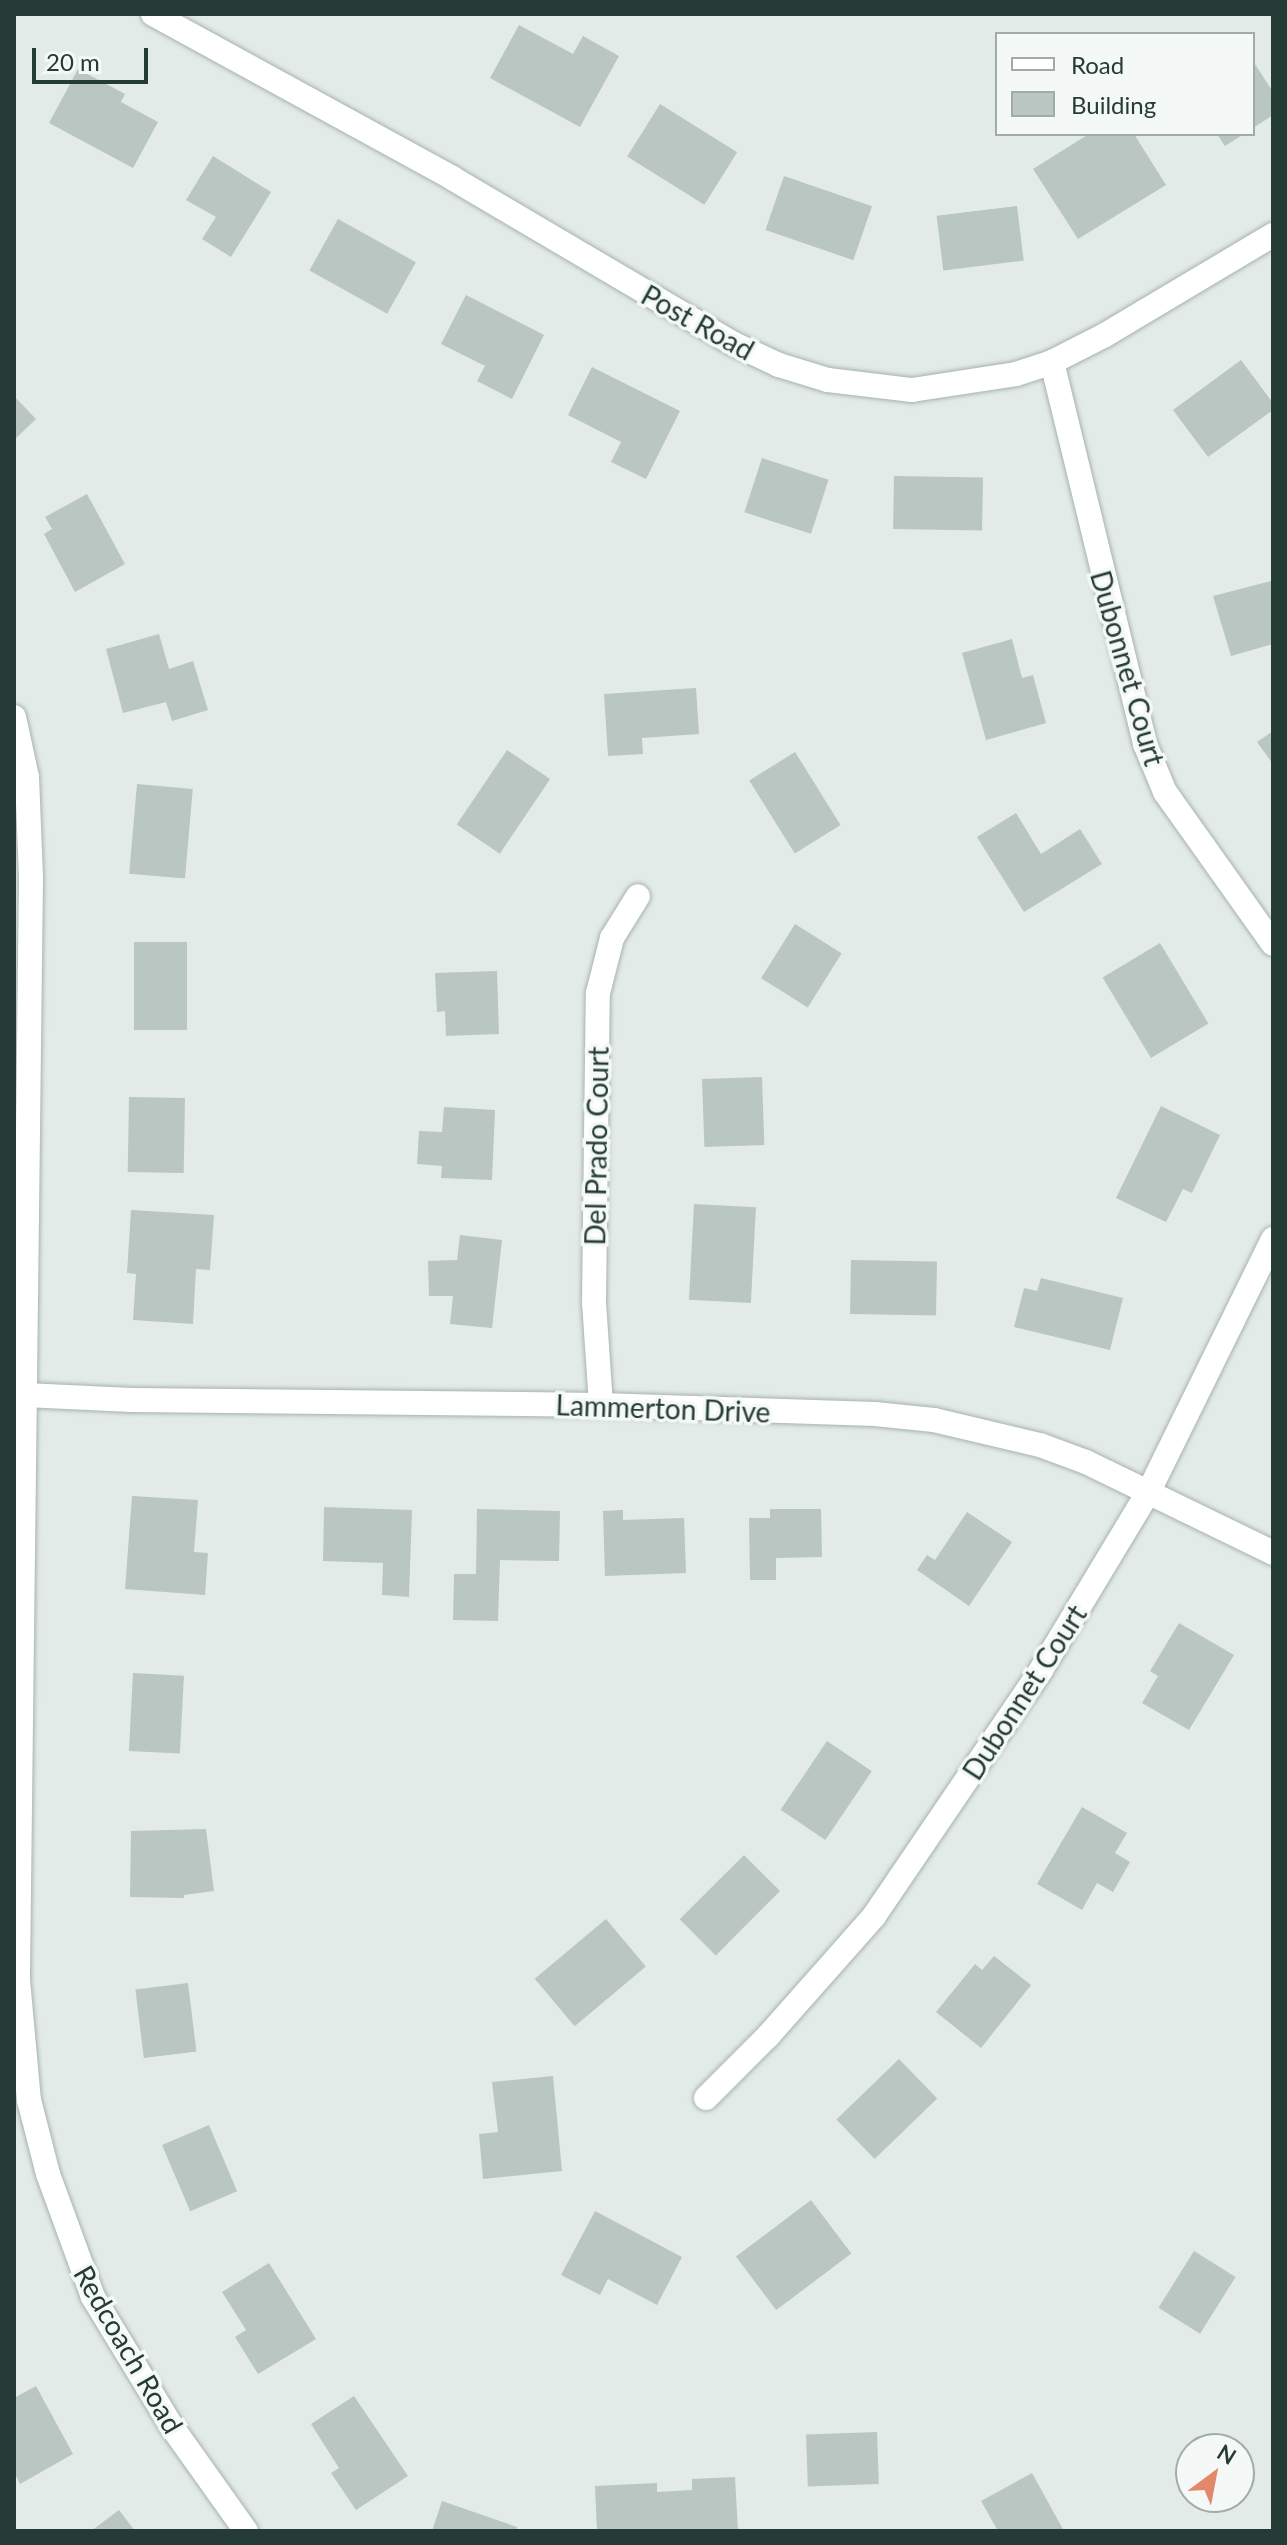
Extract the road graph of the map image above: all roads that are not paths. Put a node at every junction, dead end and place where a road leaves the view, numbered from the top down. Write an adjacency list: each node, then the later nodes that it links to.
1 (153, 14): 3 (street, Post Road)
2 (1273, 235): 3 (street, Post Road)
3 (1052, 362): 6 (street, Dubonnet Court)
4 (14, 717): 8 (street, Redcoach Road)
5 (638, 896): 9 (street, Del Prado Court)
6 (1273, 944)
7 (1273, 1239): 10 (street, Dubonnet Court)
8 (25, 1395): 9 (street, Lammerton Drive); 13 (street, Redcoach Road)
9 (601, 1405): 10 (street, Lammerton Drive)
10 (1149, 1491): 11 (street, Lammerton Drive); 12 (street, Dubonnet Court)
11 (1273, 1553)
12 (706, 2098)
13 (246, 2531)

